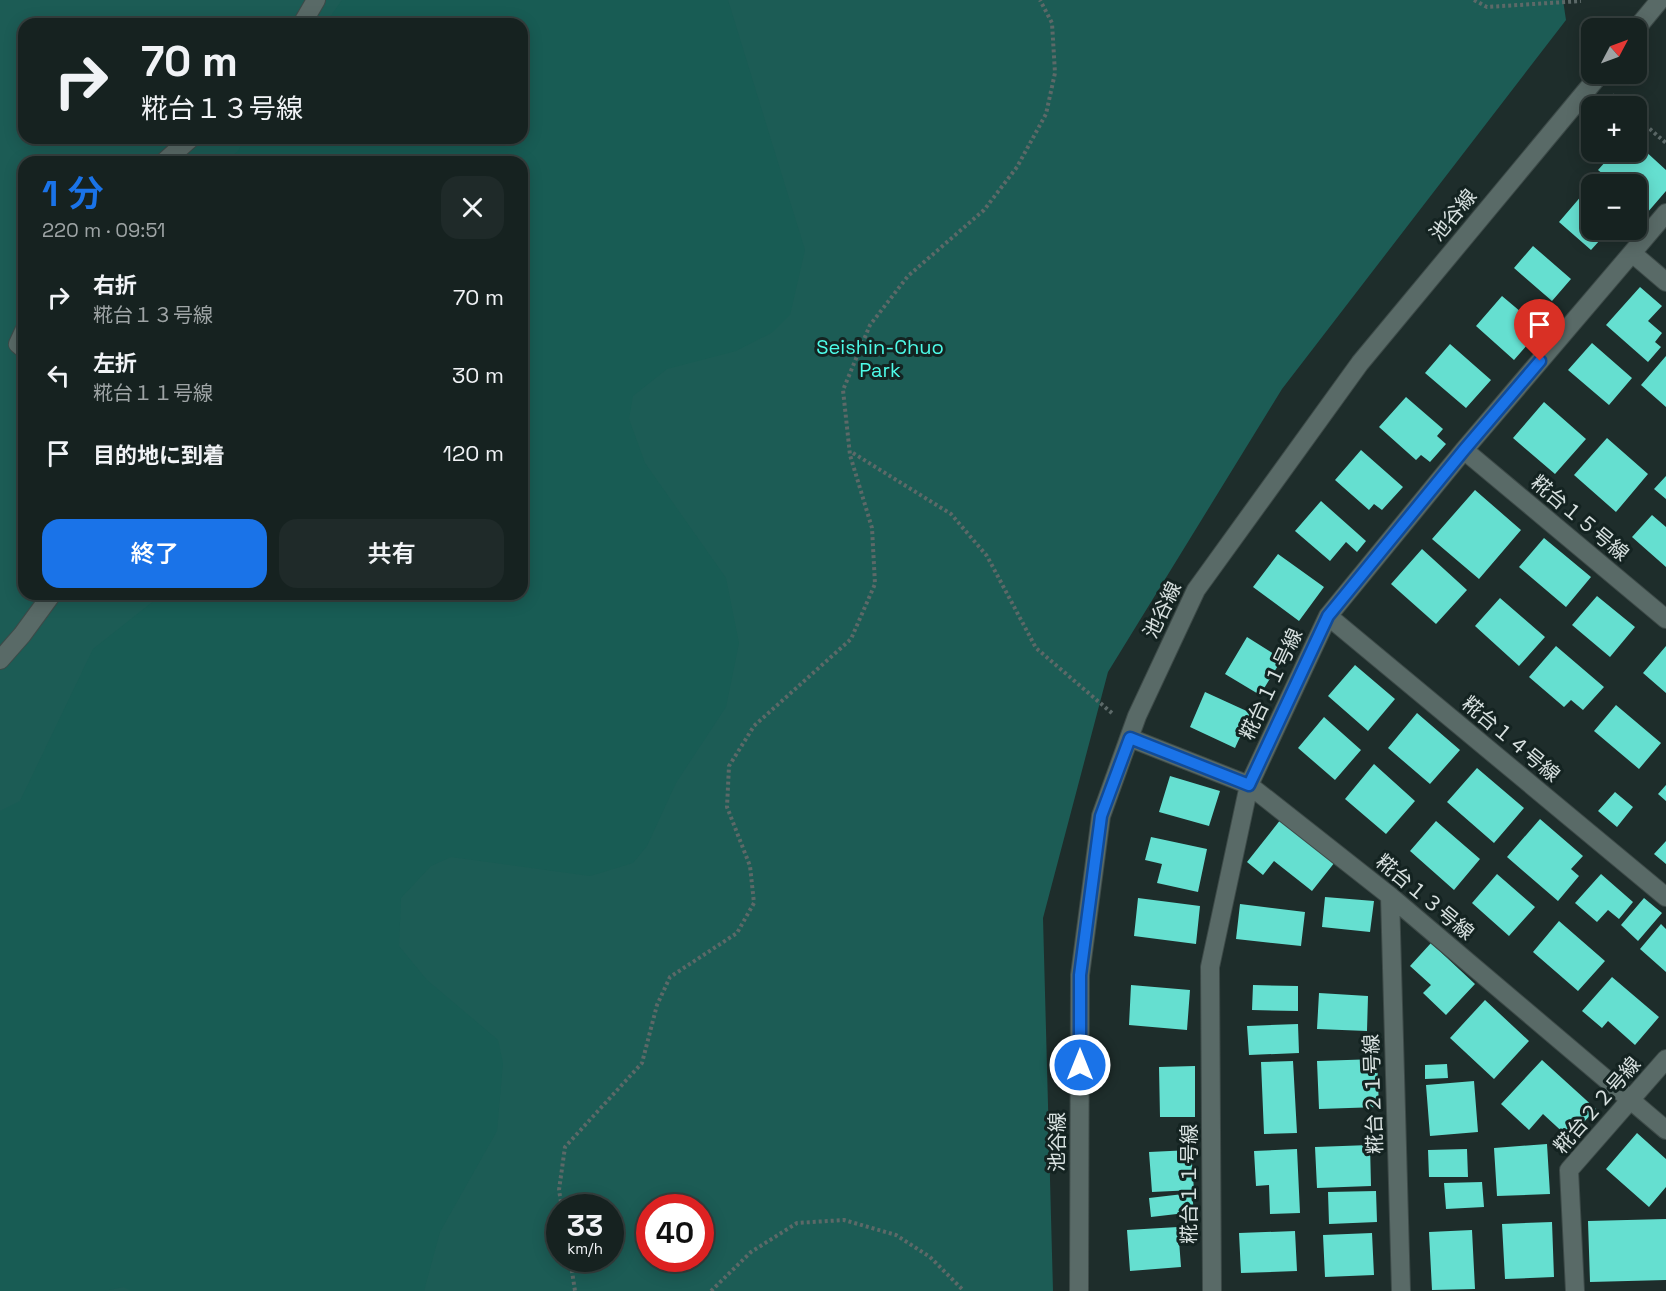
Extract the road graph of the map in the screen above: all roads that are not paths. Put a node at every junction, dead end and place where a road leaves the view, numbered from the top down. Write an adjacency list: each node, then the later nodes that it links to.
1 (316, 0): 3 (street)
2 (1660, 0): 4 (street)
3 (306, 18)
4 (1645, 18)
5 (1592, 84): 16 (street, 池谷線)
6 (184, 144): 7 (street)
7 (171, 156)
8 (1666, 213): 9 (street, 糀台１１号線)
9 (1632, 253): 10 (street); 11 (street, 糀台１１号線)
10 (1666, 282)
11 (1464, 450): 13 (street, 糀台１１号線); 14 (street, 糀台１５号線)
12 (48, 600): 15 (street)
13 (1328, 616): 17 (street, 糀台１１号線); 19 (street, 糀台１４号線)
14 (1666, 619)
15 (0, 660)
16 (1130, 738): 17 (street, 糀台１３号線); 23 (street, 池谷線)
17 (1249, 785): 18 (street, 糀台１３号線); 24 (street, 糀台１１号線)
18 (1390, 896): 21 (street, 糀台１３号線); 25 (street, 糀台２１号線)
19 (1666, 897)
20 (1666, 1059): 21 (street, 糀台２２号線)
21 (1631, 1100): 22 (street, 糀台１３号線); 26 (street, 糀台２２号線)
22 (1666, 1130)
23 (1078, 1291)
24 (1212, 1291)
25 (1401, 1291)
26 (1575, 1291)

